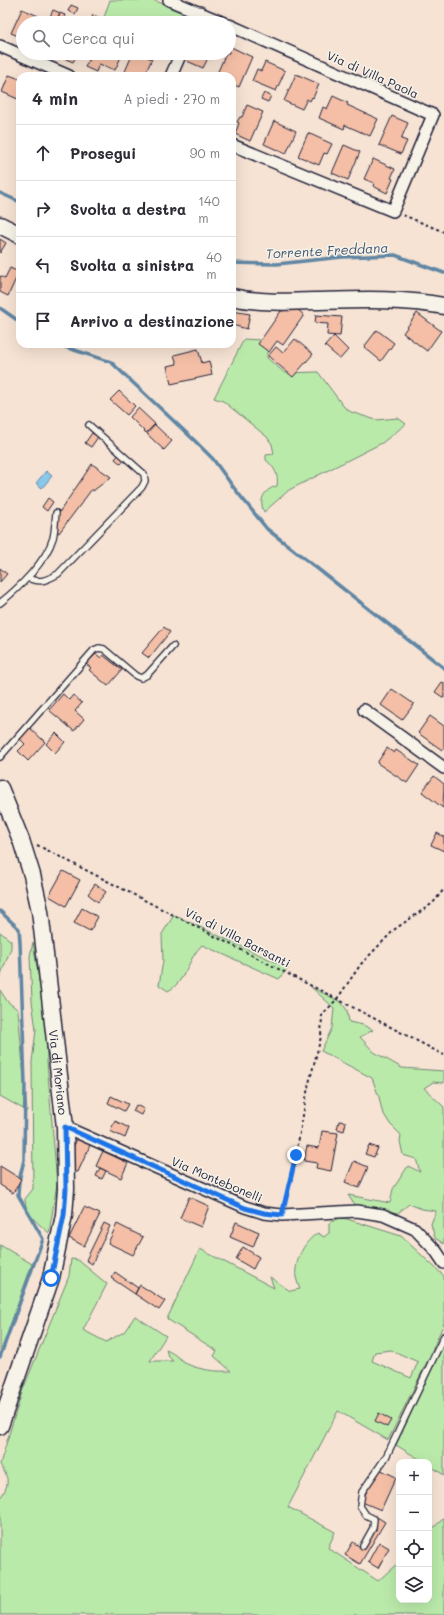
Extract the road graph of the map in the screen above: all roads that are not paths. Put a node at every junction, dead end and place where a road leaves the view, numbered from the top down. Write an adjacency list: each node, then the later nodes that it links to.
1 (169, 0): 2 (street)
2 (200, 12): 3 (street); 4 (street)
3 (198, 16)
4 (209, 16)
5 (236, 28): 12 (street, Via di Villa Paola)
6 (0, 46): 7 (street)
7 (16, 53)
8 (32, 60): 10 (street)
9 (178, 60): 11 (street)
10 (60, 72)
11 (173, 72)
12 (236, 147)
13 (0, 225): 14 (main road)
14 (16, 233)
15 (236, 297): 16 (main road)
16 (444, 306)
17 (89, 425): 19 (lane)
18 (56, 513): 19 (lane)
19 (27, 578): 20 (lane)
20 (0, 603)
21 (173, 646): 23 (lane)
22 (364, 710): 24 (street)
23 (0, 758)
24 (444, 768)
25 (0, 788): 26 (main road, Via di Moriano)
26 (65, 1127): 27 (street, Via Montebonelli); 29 (main road, Via di Moriano)
27 (444, 1263)
28 (444, 1336): 30 (lane)
29 (0, 1426)
30 (364, 1546)

